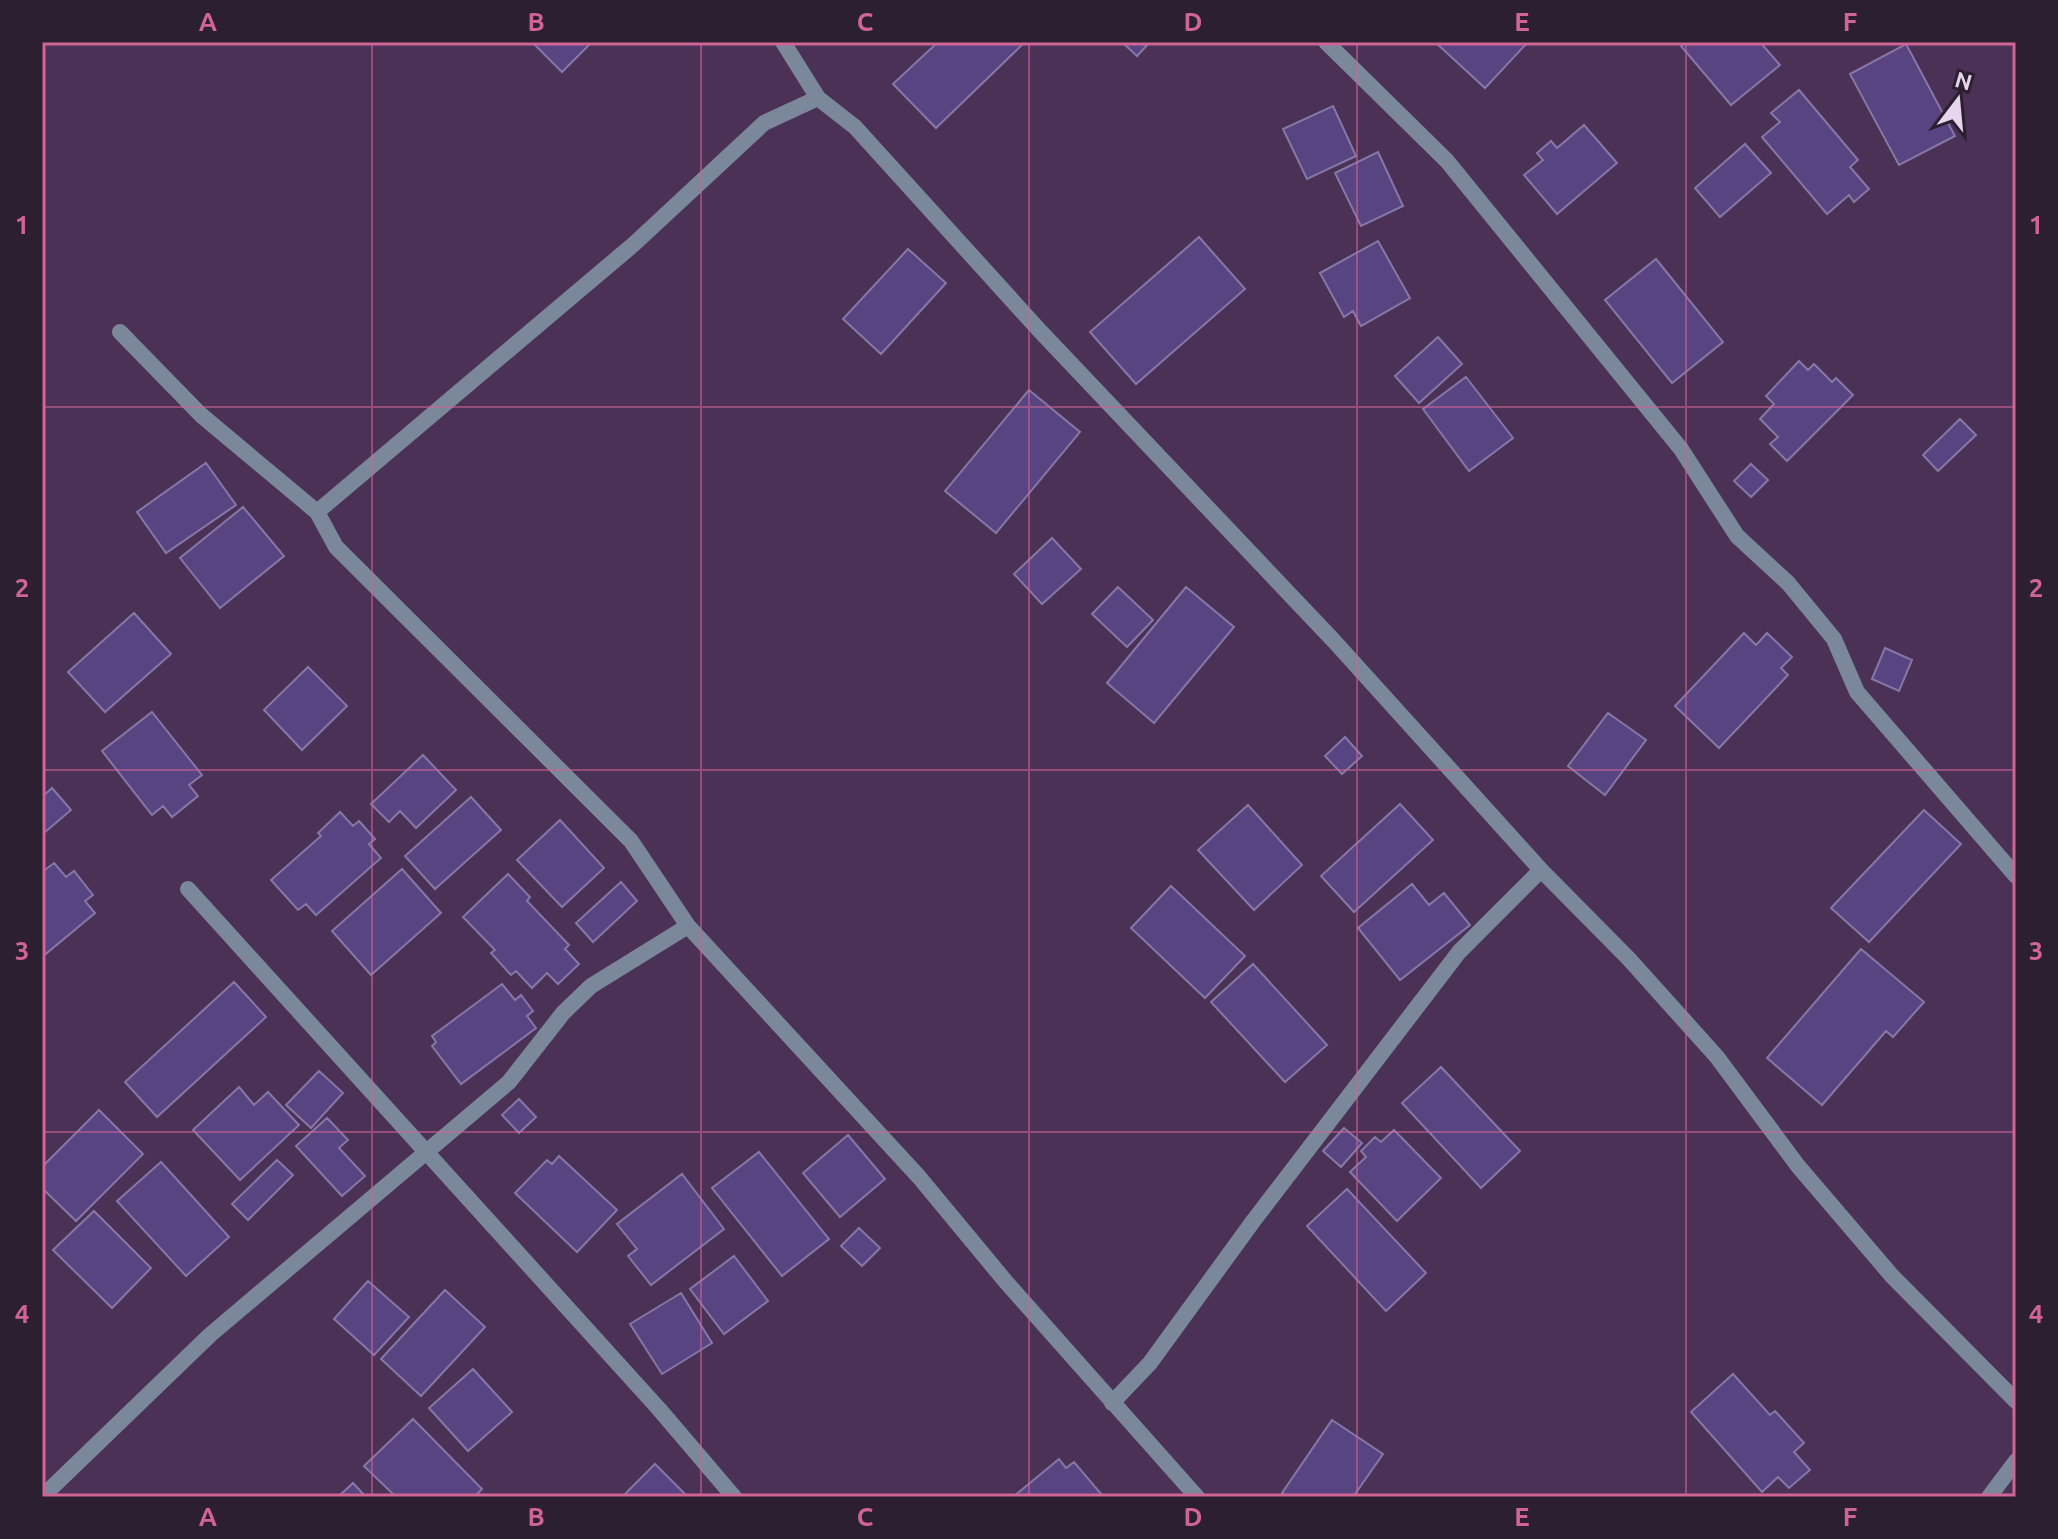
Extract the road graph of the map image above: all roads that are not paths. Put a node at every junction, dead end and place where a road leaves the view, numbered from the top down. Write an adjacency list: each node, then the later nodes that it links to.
1 (783, 42): 3 (street)
2 (1326, 42): 7 (street)
3 (818, 98): 5 (street); 6 (street)
4 (120, 332): 5 (street)
5 (317, 512): 9 (street)
6 (1541, 870): 11 (street); 12 (street)
7 (2016, 876)
8 (188, 889): 10 (street)
9 (688, 926): 10 (street); 12 (street)
10 (427, 1153): 14 (street); 15 (street)
11 (2016, 1401)
12 (1112, 1403): 16 (street)
13 (2016, 1461): 17 (street)
14 (42, 1497)
15 (734, 1497)
16 (1197, 1497)
17 (1989, 1497)

